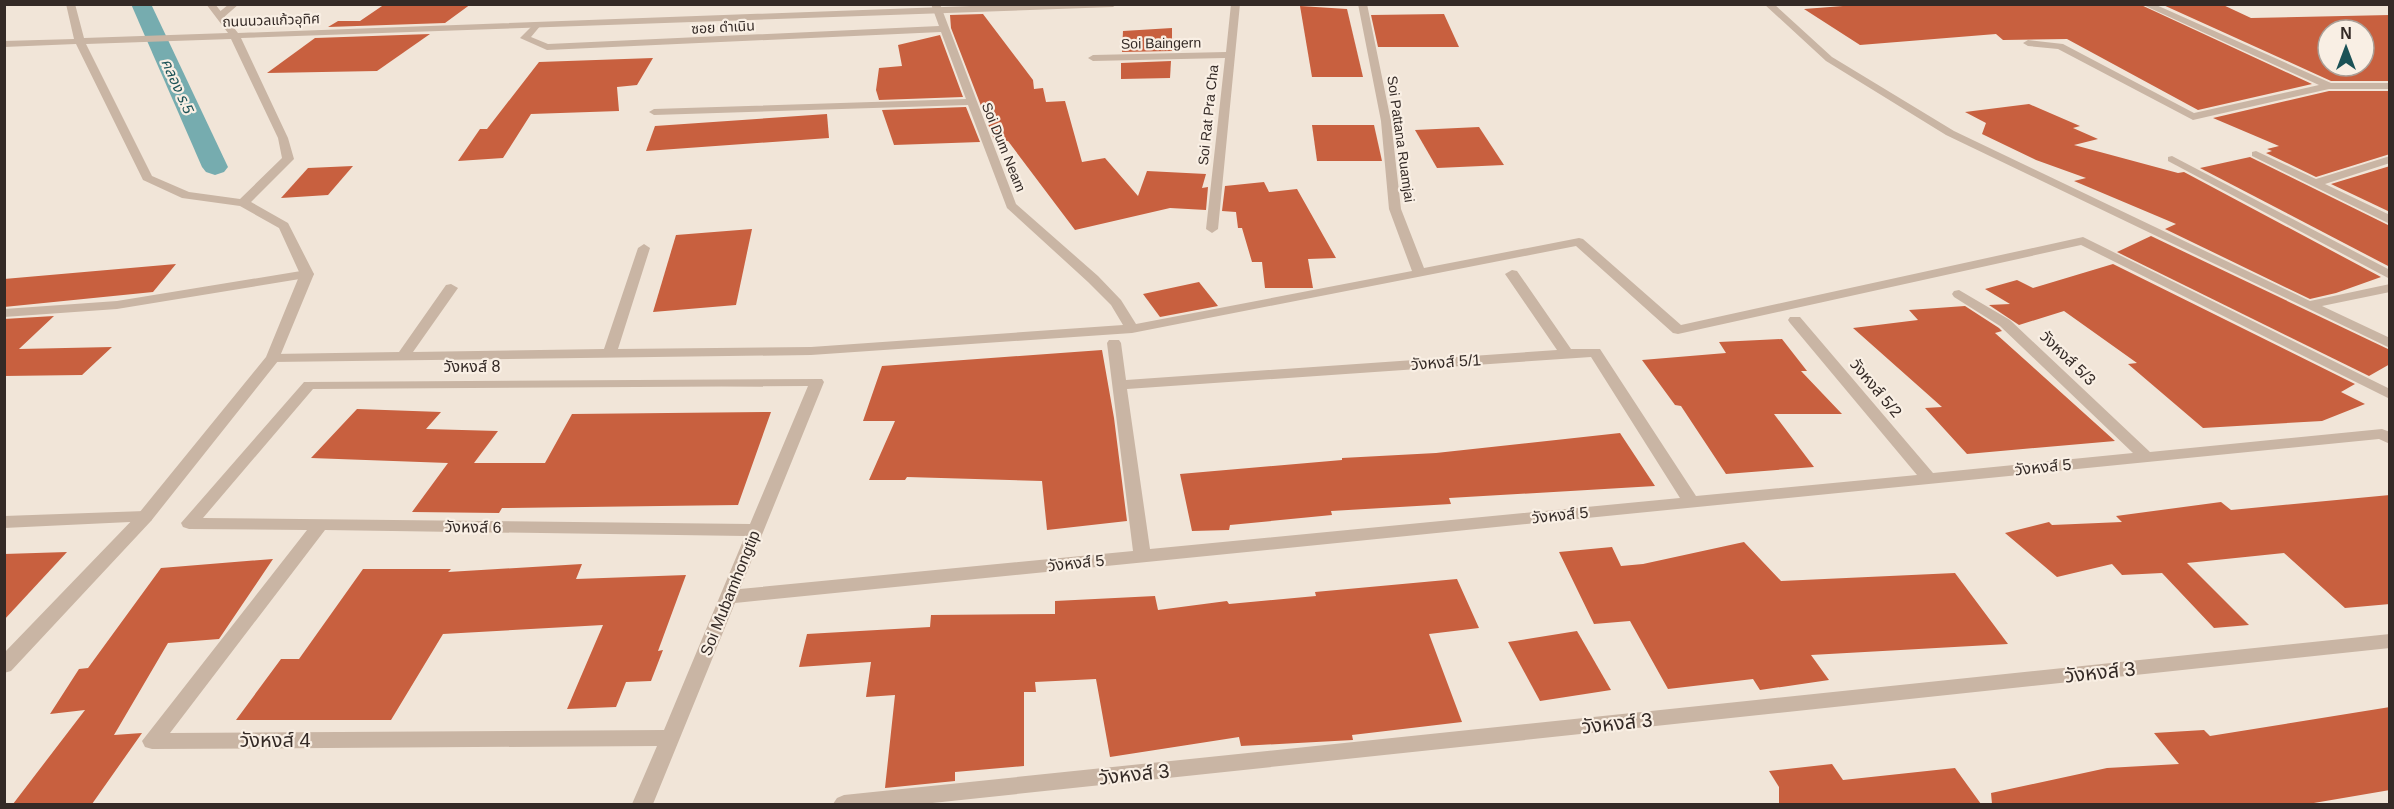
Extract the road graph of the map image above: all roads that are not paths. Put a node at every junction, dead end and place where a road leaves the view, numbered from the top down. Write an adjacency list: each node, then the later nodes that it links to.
1 (70, 4): 14 (street)
2 (210, 4): 10 (street)
3 (235, 4): 10 (street)
4 (1113, 4): 9 (street, ถนนนวลแก้วอุทิศ)
5 (1236, 4): 17 (street, Soi Rat Pra Cha)
6 (1362, 4): 32 (street, Soi Pattana Ruamjai)
7 (1768, 4): 38 (street)
8 (2145, 4): 19 (street)
9 (936, 8): 11 (street, ถนนนวลแก้วอุทิศ); 12 (street, Soi Dum Neam)
10 (220, 16): 13 (street)
11 (536, 25): 12 (street, ซอย ดำเนิน); 13 (street, ถนนนวลแก้วอุทิศ)
12 (942, 29): 21 (street, Soi Dum Neam)
13 (234, 34): 14 (street, ถนนนวลแก้วอุทิศ); 27 (street)
14 (80, 42): 16 (street, ถนนนวลแก้วอุทิศ); 27 (street)
15 (2028, 43): 19 (street)
16 (4, 44)
17 (1229, 56): 18 (street, Soi Baingern); 29 (street, Soi Rat Pra Cha)
18 (1093, 58)
19 (2329, 86): 20 (street)
20 (2390, 86)
21 (970, 102): 22 (street); 41 (street, Soi Dum Neam)
22 (654, 112)
23 (2256, 154): 26 (street)
24 (2172, 159): 34 (street)
25 (2390, 159): 26 (street)
26 (2315, 183): 28 (street)
27 (243, 203): 31 (street)
28 (2390, 220)
29 (1212, 229)
30 (644, 248): 45 (street)
31 (307, 273): 39 (street); 46 (street)
32 (1420, 274): 41 (street); 50 (street)
33 (1512, 274): 44 (street)
34 (2390, 275)
35 (451, 288): 47 (street)
36 (2390, 288): 38 (street)
37 (1959, 294): 52 (street, วังหงส์ 5/3)
38 (2309, 305): 43 (street)
39 (4, 313)
40 (1795, 320): 53 (street, วังหงส์ 5/2)
41 (1132, 329): 45 (street)
42 (1114, 343): 49 (street)
43 (2390, 344)
44 (1568, 354): 49 (street, วังหงส์ 5/1); 54 (street, วังหงส์ 5/1)
45 (609, 355): 47 (street)
46 (273, 358): 47 (street); 55 (street)
47 (402, 358)
48 (817, 382): 57 (street, วังหงส์ 8); 59 (street, Soi Mubamhongtip)
49 (1119, 385): 60 (street)
50 (2390, 395)
51 (2390, 439): 52 (street, วังหงส์ 5)
52 (2146, 457): 53 (street, วังหงส์ 5)
53 (1929, 479): 54 (street, วังหงส์ 5)
54 (1690, 502): 60 (street, วังหงส์ 5)
55 (145, 518): 56 (street); 63 (street)
56 (4, 522)
57 (189, 523): 58 (street, วังหงส์ 6)
58 (320, 525): 59 (street, วังหงส์ 6); 64 (street, วังหงส์ 4)
59 (756, 530): 61 (street, Soi Mubamhongtip)
60 (1142, 556): 61 (street, วังหงส์ 5)
61 (728, 597): 64 (street, Soi Mubamhongtip)
62 (2390, 641): 66 (street, วังหงส์ 3)
63 (4, 666)
64 (670, 738): 65 (street, Soi Mubamhongtip)
65 (643, 804)
66 (844, 804)

